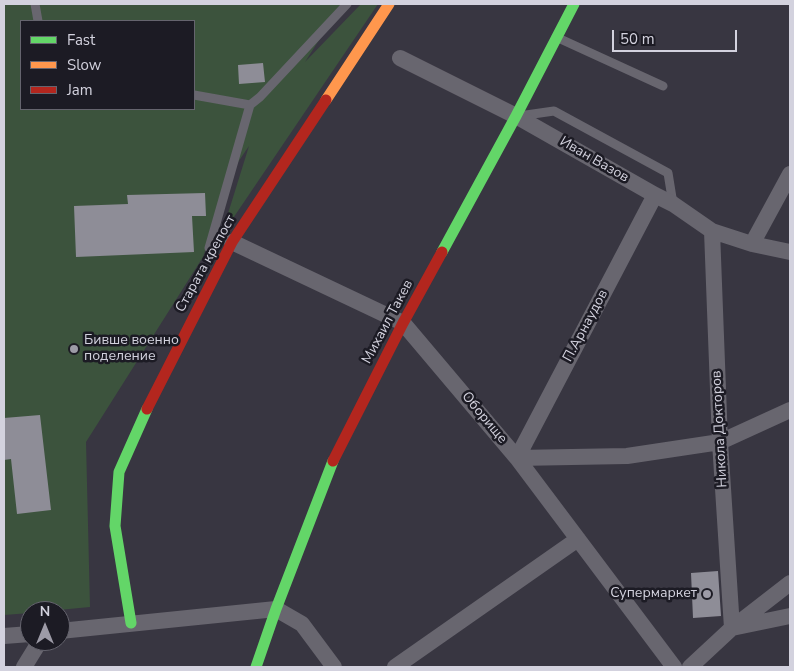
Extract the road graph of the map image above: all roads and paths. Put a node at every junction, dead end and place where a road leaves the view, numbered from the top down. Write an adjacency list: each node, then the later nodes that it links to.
1 (35, 4): 5 (lane)
2 (347, 4): 10 (lane)
3 (390, 4): 16 (main road, Старата крепост)
4 (574, 4): 6 (main road, Михаил Такев)
5 (38, 20)
6 (556, 37): 8 (lane); 11 (main road, Михаил Такев)
7 (400, 58): 11 (street, Иван Вазов)
8 (663, 86)
9 (195, 95): 10 (lane)
10 (250, 105): 18 (lane)
11 (516, 116): 13 (street, Иван Вазов); 14 (lane); 20 (main road, Михаил Такев)
12 (790, 174): 17 (street)
13 (655, 195): 14 (street, Иван Вазов); 23 (street, П.Арнаудов)
14 (673, 204): 15 (street, Иван Вазов)
15 (712, 231): 17 (street, Иван Вазов); 22 (street, Никола Докторов)
16 (232, 242): 20 (street, Оборище); 28 (main road, Старата крепост)
17 (752, 244): 19 (street, Иван Вазов)
18 (209, 248)
19 (790, 252)
20 (403, 323): 23 (street, Оборище); 26 (main road, Михаил Такев)
21 (790, 410): 22 (street)
22 (720, 442): 23 (street); 29 (street, Никола Докторов)
23 (517, 458): 24 (street, Оборище)
24 (578, 539): 37 (street); 38 (street, Оборище)
25 (790, 583): 29 (street)
26 (276, 608): 28 (street); 35 (main road, Михаил Такев); 36 (street)
27 (790, 616): 29 (street)
28 (131, 623): 30 (street)
29 (732, 628): 39 (street)
30 (70, 629)
31 (20, 635): 32 (street)
32 (4, 636)
33 (35, 651): 34 (street)
34 (28, 666)
35 (256, 667)
36 (334, 667)
37 (395, 667)
38 (674, 667)
39 (690, 667)

